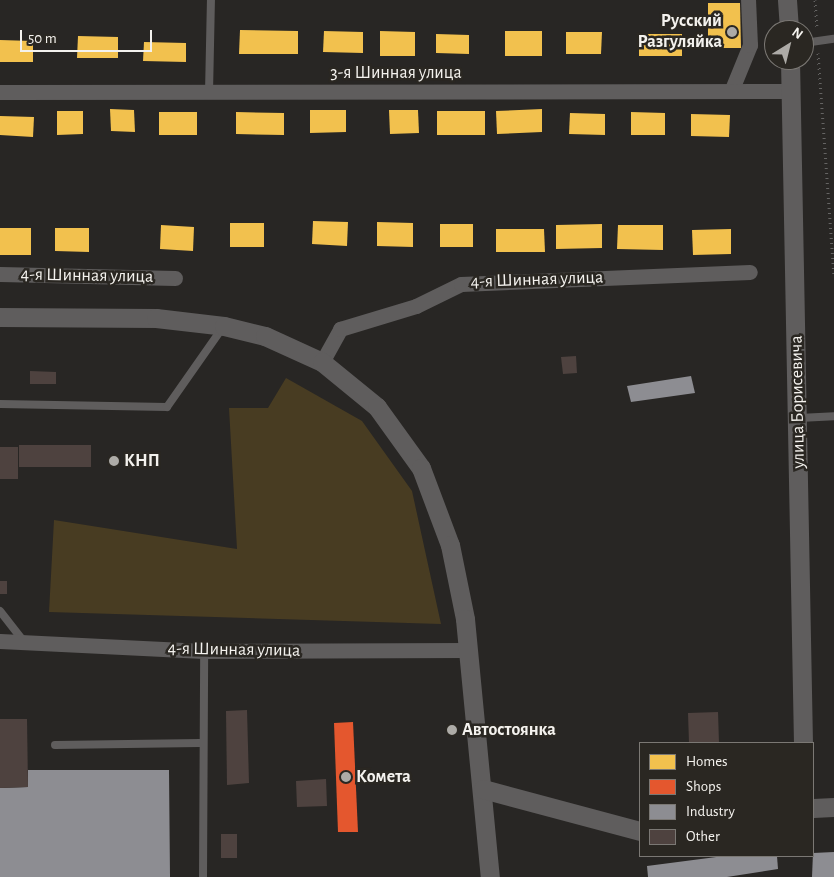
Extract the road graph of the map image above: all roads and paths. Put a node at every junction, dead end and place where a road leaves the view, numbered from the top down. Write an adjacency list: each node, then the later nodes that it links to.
1 (210, 0): 13 (lane)
2 (748, 0): 10 (street)
3 (787, 0): 5 (street)
4 (816, 0): 8 (path)
5 (788, 20)
6 (834, 39): 8 (lane)
7 (814, 42): 8 (lane)
8 (817, 42): 16 (path)
9 (790, 70): 11 (street, улица Борисевича)
10 (732, 89): 11 (street, 3-я Шинная улица); 13 (street, 3-я Шинная улица)
11 (791, 91): 23 (street, улица Борисевича)
12 (0, 92): 13 (street, 3-я Шинная улица)
13 (209, 93)
14 (750, 272): 20 (street, 4-я Шинная улица)
15 (0, 274): 17 (street, 4-я Шинная улица)
16 (834, 277)
17 (175, 278)
18 (0, 317): 19 (street)
19 (224, 326): 20 (street); 21 (lane)
20 (322, 362): 27 (street)
21 (0, 404)
22 (834, 416): 23 (lane)
23 (799, 418): 29 (street, улица Борисевича)
24 (0, 611): 26 (lane)
25 (0, 641): 26 (street, 4-я Шинная улица)
26 (24, 642): 28 (street, 4-я Шинная улица)
27 (468, 650): 28 (street, 4-я Шинная улица); 32 (street)
28 (204, 651): 30 (lane)
29 (803, 742)
30 (200, 743): 31 (lane); 36 (lane)
31 (55, 745)
32 (483, 789): 35 (street); 37 (street)
33 (834, 807): 34 (street)
34 (814, 808)
35 (639, 831)
36 (203, 877)
37 (490, 877)

